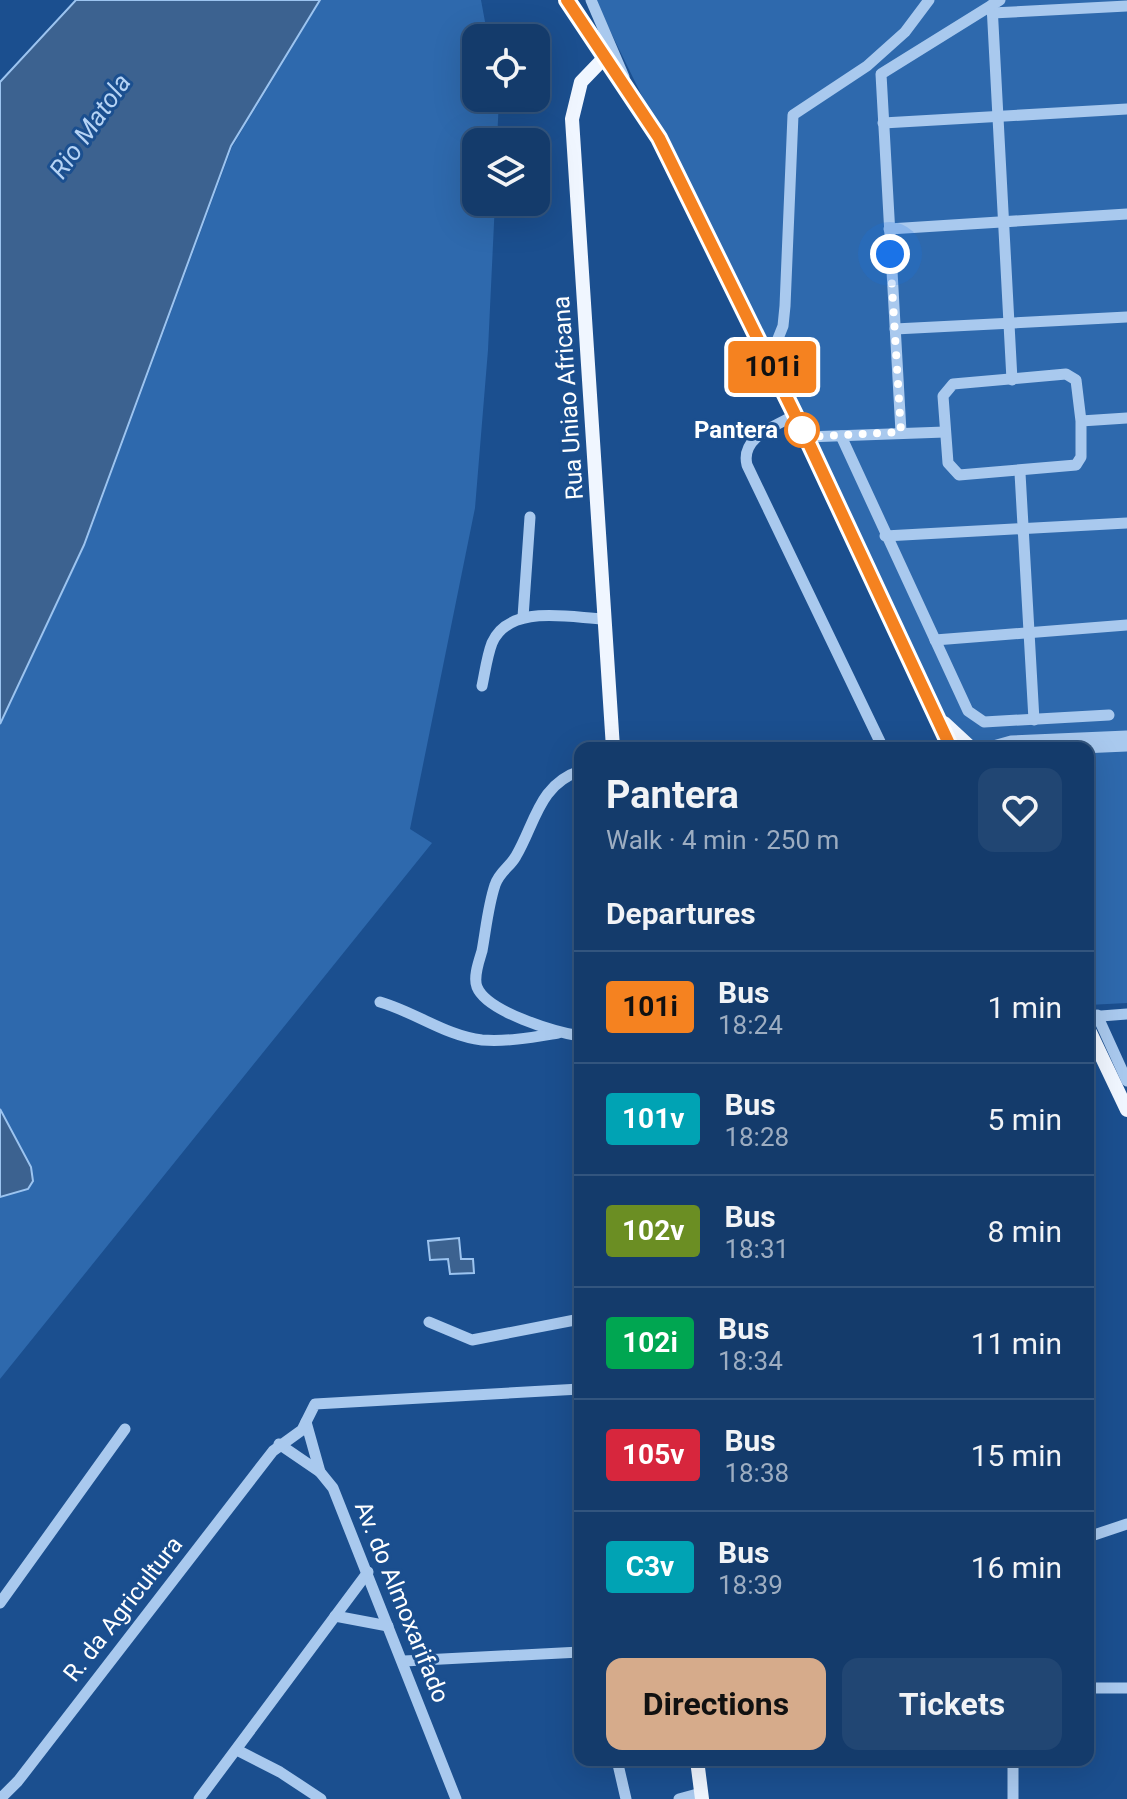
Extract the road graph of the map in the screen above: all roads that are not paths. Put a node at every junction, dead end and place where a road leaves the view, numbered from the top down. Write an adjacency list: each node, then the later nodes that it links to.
1 (567, 0): 6 (main road)
2 (591, 0): 7 (street)
3 (929, 0): 17 (street)
4 (995, 6): 5 (street); 9 (street); 10 (street)
5 (1127, 6)
6 (606, 56): 7 (main road); 32 (main road, Rua Uniao Africana)
7 (631, 92): 17 (main road)
8 (1127, 109): 9 (street)
9 (998, 117): 10 (street); 12 (street)
10 (883, 123): 13 (street)
11 (1127, 214): 12 (street)
12 (1004, 223): 13 (street); 15 (street)
13 (889, 229): 16 (street)
14 (1127, 317): 15 (street)
15 (1009, 322): 16 (street); 18 (street)
16 (895, 329): 22 (street)
17 (769, 361): 19 (main road)
18 (1012, 380): 21 (street); 23 (street)
19 (795, 415): 25 (main road); 42 (street)
20 (1127, 418): 21 (street)
21 (1081, 421): 26 (street)
22 (901, 432): 23 (street); 24 (street)
23 (945, 432): 26 (street)
24 (841, 436): 25 (street); 30 (street)
25 (806, 437): 37 (main road)
26 (1020, 473): 29 (street)
27 (530, 517): 31 (street)
28 (1127, 523): 29 (street)
29 (1023, 529): 30 (street); 34 (street)
30 (885, 536): 35 (street)
31 (523, 617): 32 (street); 36 (street)
32 (604, 619): 41 (main road, Rua Uniao Africana)
33 (1127, 625): 34 (street)
34 (1029, 634): 35 (street); 39 (street)
35 (935, 640): 39 (street)
36 (482, 686)
37 (935, 714): 43 (main road); 44 (main road)
38 (1109, 715): 39 (street)
39 (1034, 720)
40 (1127, 736): 45 (street)
41 (613, 742)
42 (880, 742)
43 (948, 742)
44 (965, 742)
45 (1007, 742)
46 (1127, 746): 47 (street)
47 (1094, 747)
48 (574, 774): 54 (street)
49 (380, 1002): 54 (street)
50 (1127, 1014): 51 (street)
51 (1094, 1020)
52 (1094, 1025): 56 (street)
53 (1094, 1028): 57 (main road)
54 (563, 1032): 55 (street)
55 (574, 1035)
56 (1127, 1081)
57 (1127, 1110)
58 (574, 1320): 59 (street)
59 (429, 1322)
60 (574, 1389): 61 (street, R. da Agricultura)
61 (306, 1422): 63 (street, R. da Agricultura); 64 (street)
62 (125, 1429): 68 (street)
63 (279, 1444): 64 (street, Av. do Almoxarifado); 80 (street, R. da Agricultura)
64 (320, 1472): 67 (street, Av. do Almoxarifado)
65 (1127, 1524): 66 (street)
66 (1094, 1535)
67 (368, 1572): 69 (street); 70 (street, Av. do Almoxarifado)
68 (1, 1599)
69 (335, 1616): 70 (street); 75 (street)
70 (388, 1626): 72 (street, Av. do Almoxarifado)
71 (574, 1652): 72 (street)
72 (404, 1661): 83 (street, Av. do Almoxarifado)
73 (1094, 1688): 74 (street)
74 (1127, 1688)
75 (237, 1750): 81 (street); 82 (street)
76 (618, 1766): 84 (street)
77 (698, 1766): 79 (main road)
78 (1013, 1766): 86 (street)
79 (702, 1796): 85 (street)
80 (0, 1799)
81 (199, 1799)
82 (321, 1799)
83 (456, 1799)
84 (626, 1799)
85 (679, 1799)
86 (1013, 1799)

